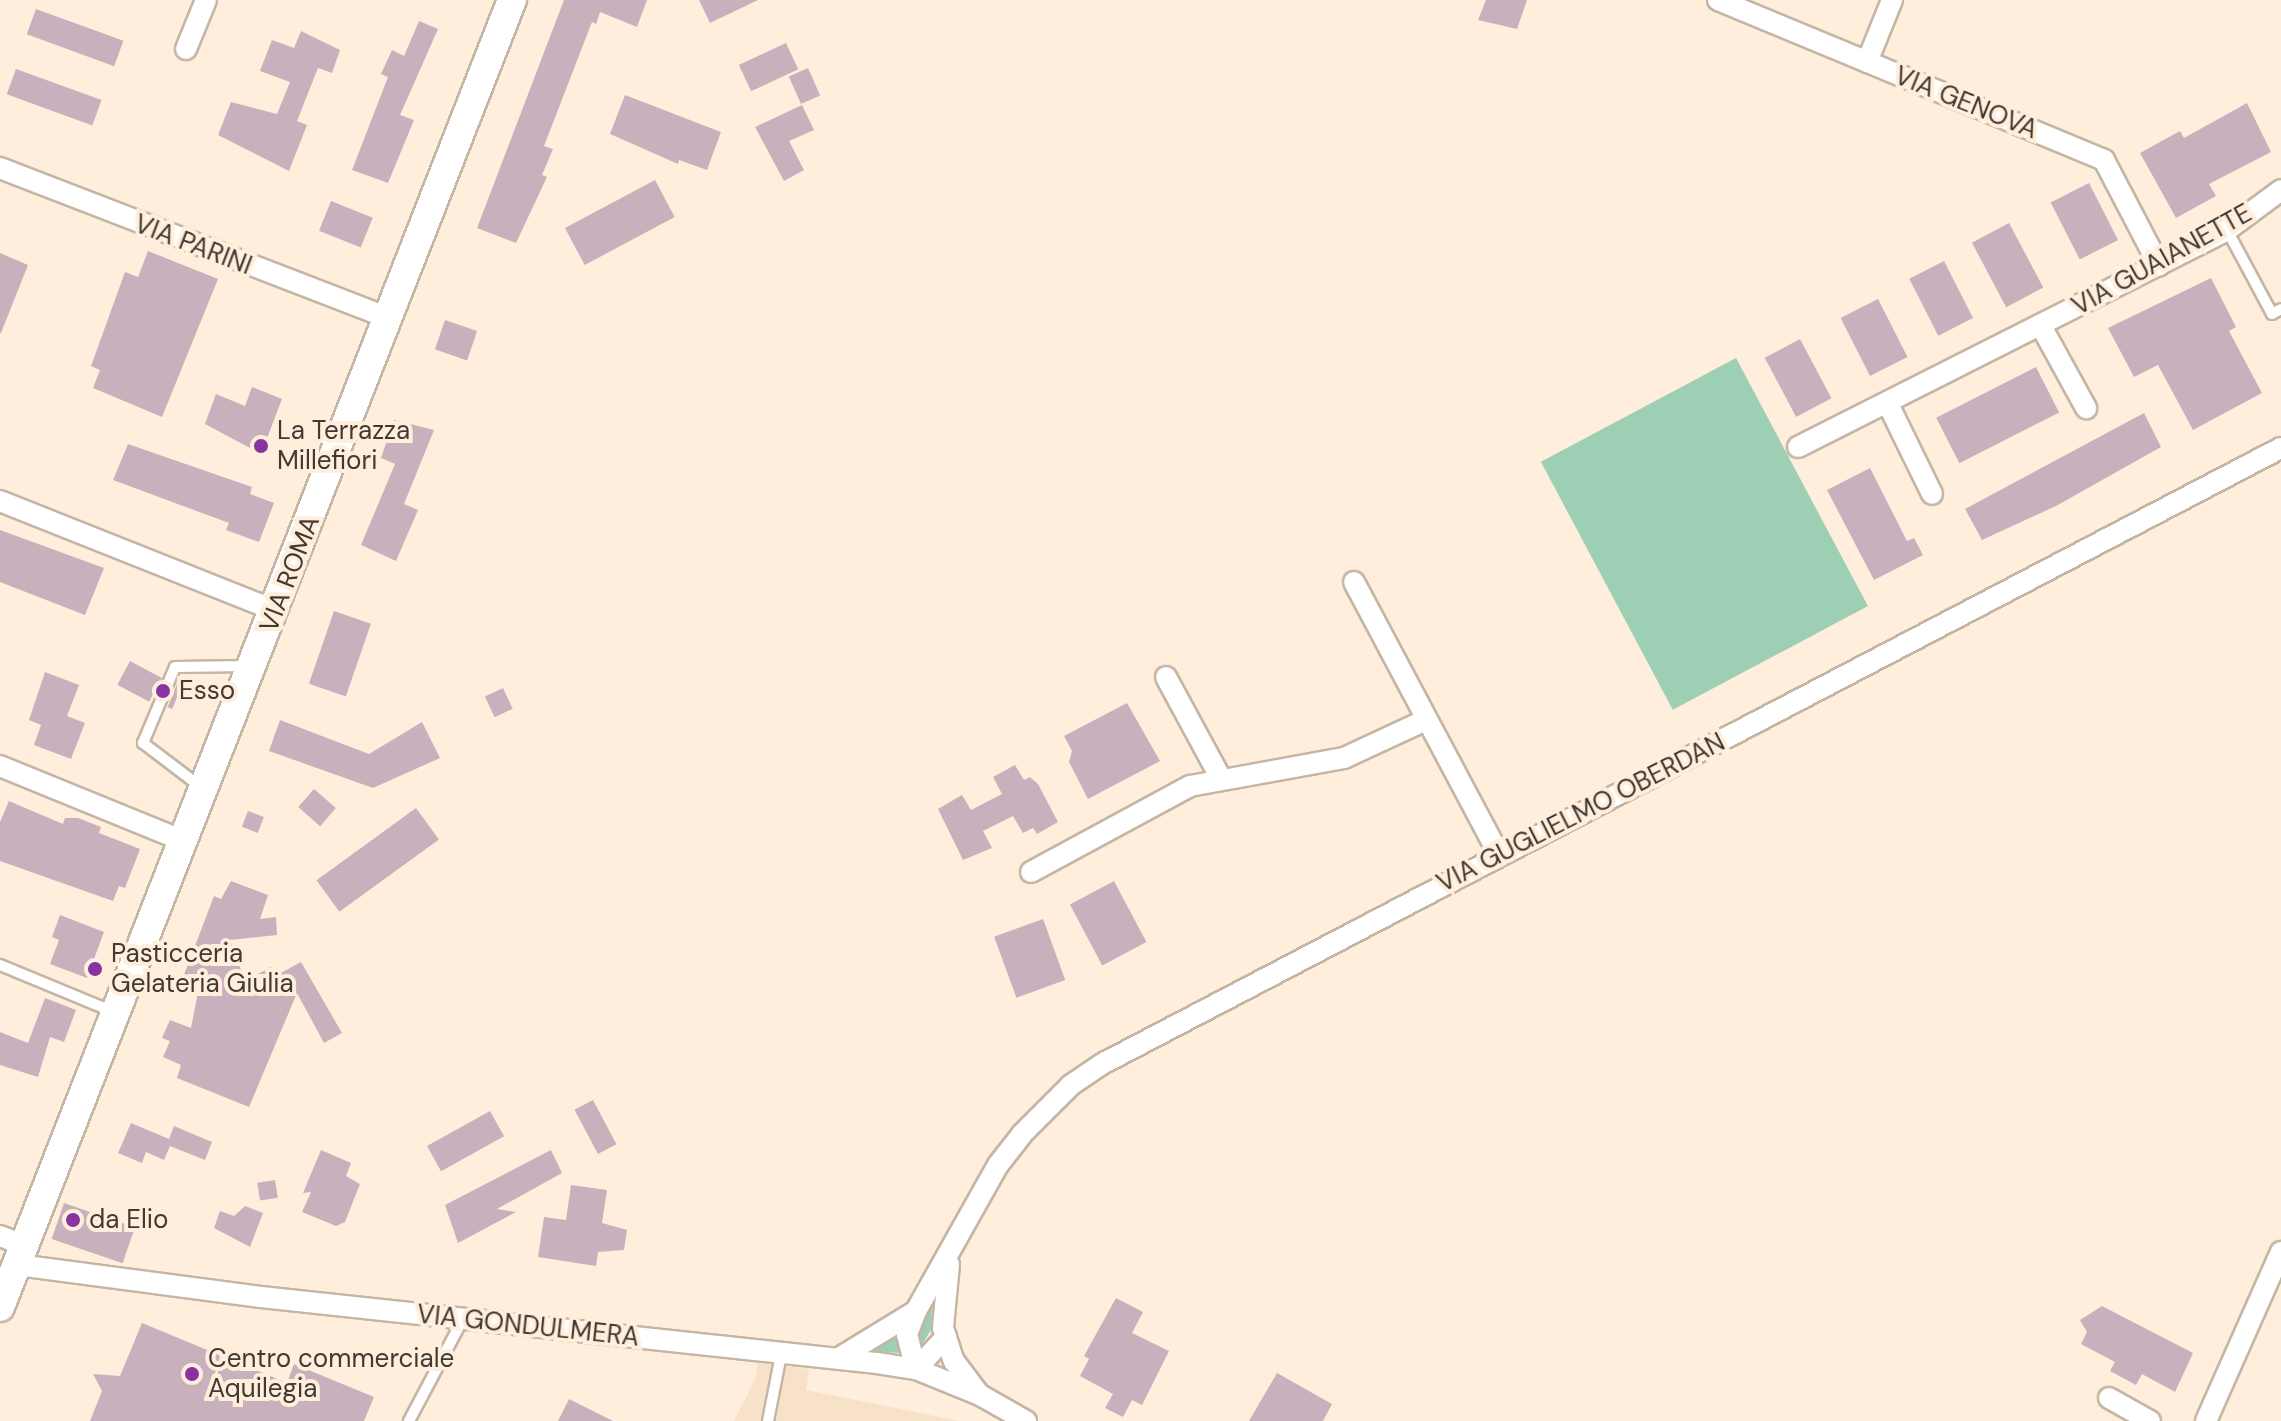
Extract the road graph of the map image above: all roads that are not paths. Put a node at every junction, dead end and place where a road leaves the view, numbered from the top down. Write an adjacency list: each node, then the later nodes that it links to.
1 (206, 0): 5 (street)
2 (512, 0): 12 (main road, VIA ROMA)
3 (1718, 0): 6 (street, VIA GENOVA)
4 (1892, 0): 6 (street)
5 (186, 49)
6 (1867, 62): 10 (street, VIA GENOVA)
7 (0, 168): 12 (street, VIA PARINI)
8 (2281, 190): 9 (street, VIA GUAIANETTE)
9 (2227, 230): 10 (street, VIA GUAIANETTE); 11 (lane)
10 (2159, 265): 13 (street, VIA GUAIANETTE)
11 (2281, 309)
12 (388, 318): 21 (main road, VIA ROMA)
13 (2041, 326): 14 (street, VIA GUAIANETTE); 15 (street, VIA GUAIANETTE)
14 (1888, 404): 16 (street, VIA GUAIANETTE); 18 (street)
15 (2086, 408)
16 (1798, 447)
17 (2281, 448): 29 (street, VIA GUGLIELMO OBERDAN)
18 (1932, 494)
19 (0, 501): 21 (street)
20 (1354, 582): 24 (street)
21 (276, 611): 22 (main road, VIA ROMA)
22 (254, 666): 27 (main road, VIA ROMA); 27 (lane)
23 (1166, 677): 26 (street)
24 (1426, 720): 26 (street); 29 (street)
25 (0, 766): 28 (street)
26 (1220, 777): 30 (street)
27 (206, 790): 28 (main road, VIA ROMA)
28 (184, 841): 32 (main road, VIA ROMA)
29 (1499, 855): 35 (street, VIA GUGLIELMO OBERDAN)
30 (1031, 872)
31 (0, 965): 32 (lane)
32 (116, 1013): 33 (main road, VIA ROMA)
33 (15, 1249): 36 (main road, VIA ROMA); 38 (street, VIA GONDULMERA)
34 (2281, 1252): 49 (street)
35 (950, 1256): 37 (street, VIA GUGLIELMO OBERDAN); 39 (street, VIA GUGLIELMO OBERDAN)
36 (0, 1307)
37 (916, 1311): 41 (street, VIA GUGLIELMO OBERDAN); 42 (street, VIA GUGLIELMO OBERDAN)
38 (463, 1319): 40 (street, VIA GONDULMERA); 45 (lane)
39 (946, 1337): 42 (street); 43 (street, VIA GUGLIELMO OBERDAN)
40 (781, 1355): 41 (street, VIA GONDULMERA); 46 (lane)
41 (839, 1358): 42 (street, VIA GONDULMERA)
42 (916, 1369): 43 (street, VIA GONDULMERA)
43 (980, 1395): 47 (street, VIA GONDULMERA)
44 (2109, 1398): 48 (street)
45 (409, 1421)
46 (768, 1421)
47 (1026, 1421)
48 (2150, 1421)
49 (2206, 1421)

